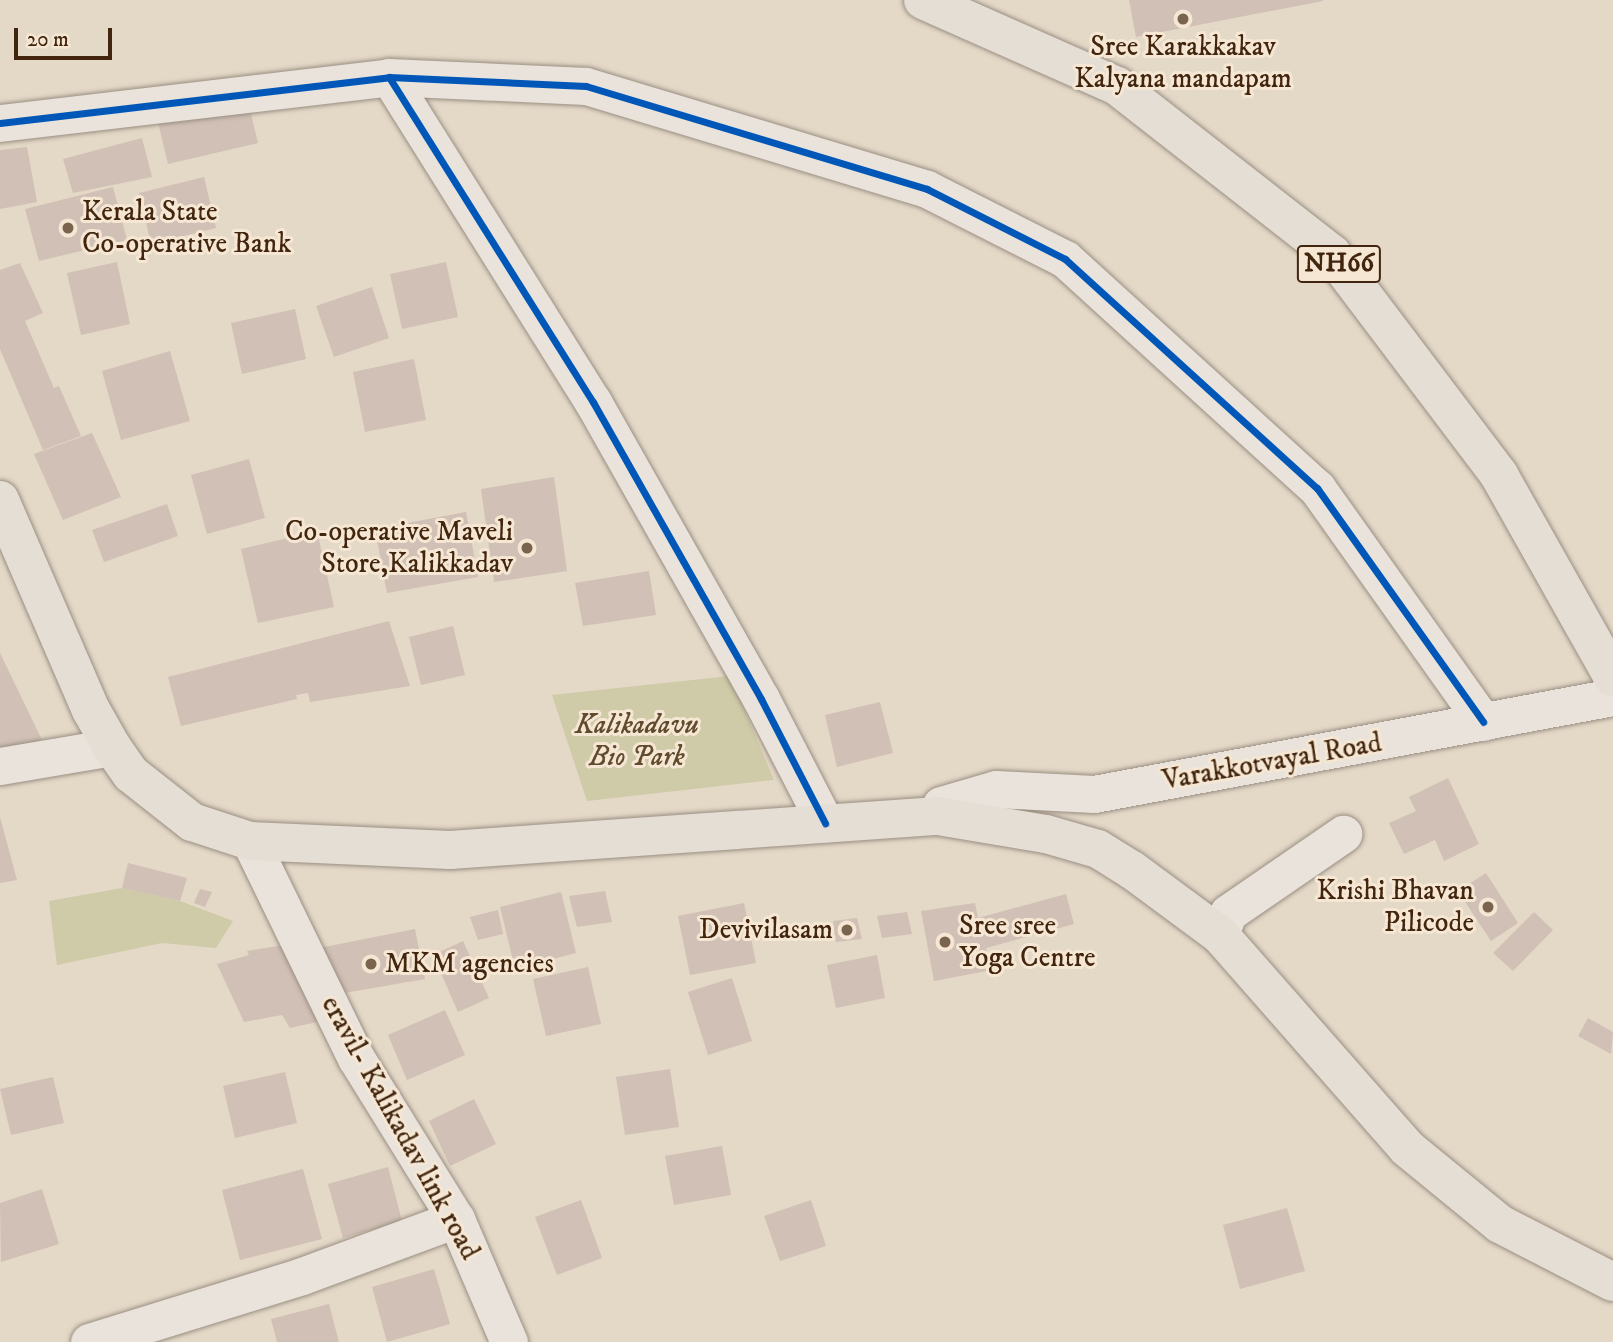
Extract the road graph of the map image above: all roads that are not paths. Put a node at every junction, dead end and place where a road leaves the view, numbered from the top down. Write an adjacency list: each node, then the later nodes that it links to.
1 (923, 0): 5 (highway, NH66)
2 (389, 77): 3 (street); 7 (street); 11 (street)
3 (0, 123)
4 (0, 500): 8 (highway)
5 (1613, 677)
6 (1613, 697): 7 (street, Varakkotvayal Road)
7 (1483, 722): 10 (street, Varakkotvayal Road)
8 (112, 747): 9 (street); 13 (highway)
9 (0, 766)
10 (938, 816): 11 (highway); 14 (highway)
11 (825, 823): 13 (highway)
12 (1343, 834): 14 (street)
13 (250, 841): 15 (street, eravil- Kalikadav link road)
14 (1220, 935): 16 (highway)
15 (456, 1219): 17 (street); 18 (street, eravil- Kalikadav link road)
16 (1613, 1282)
17 (89, 1342)
18 (509, 1342)

